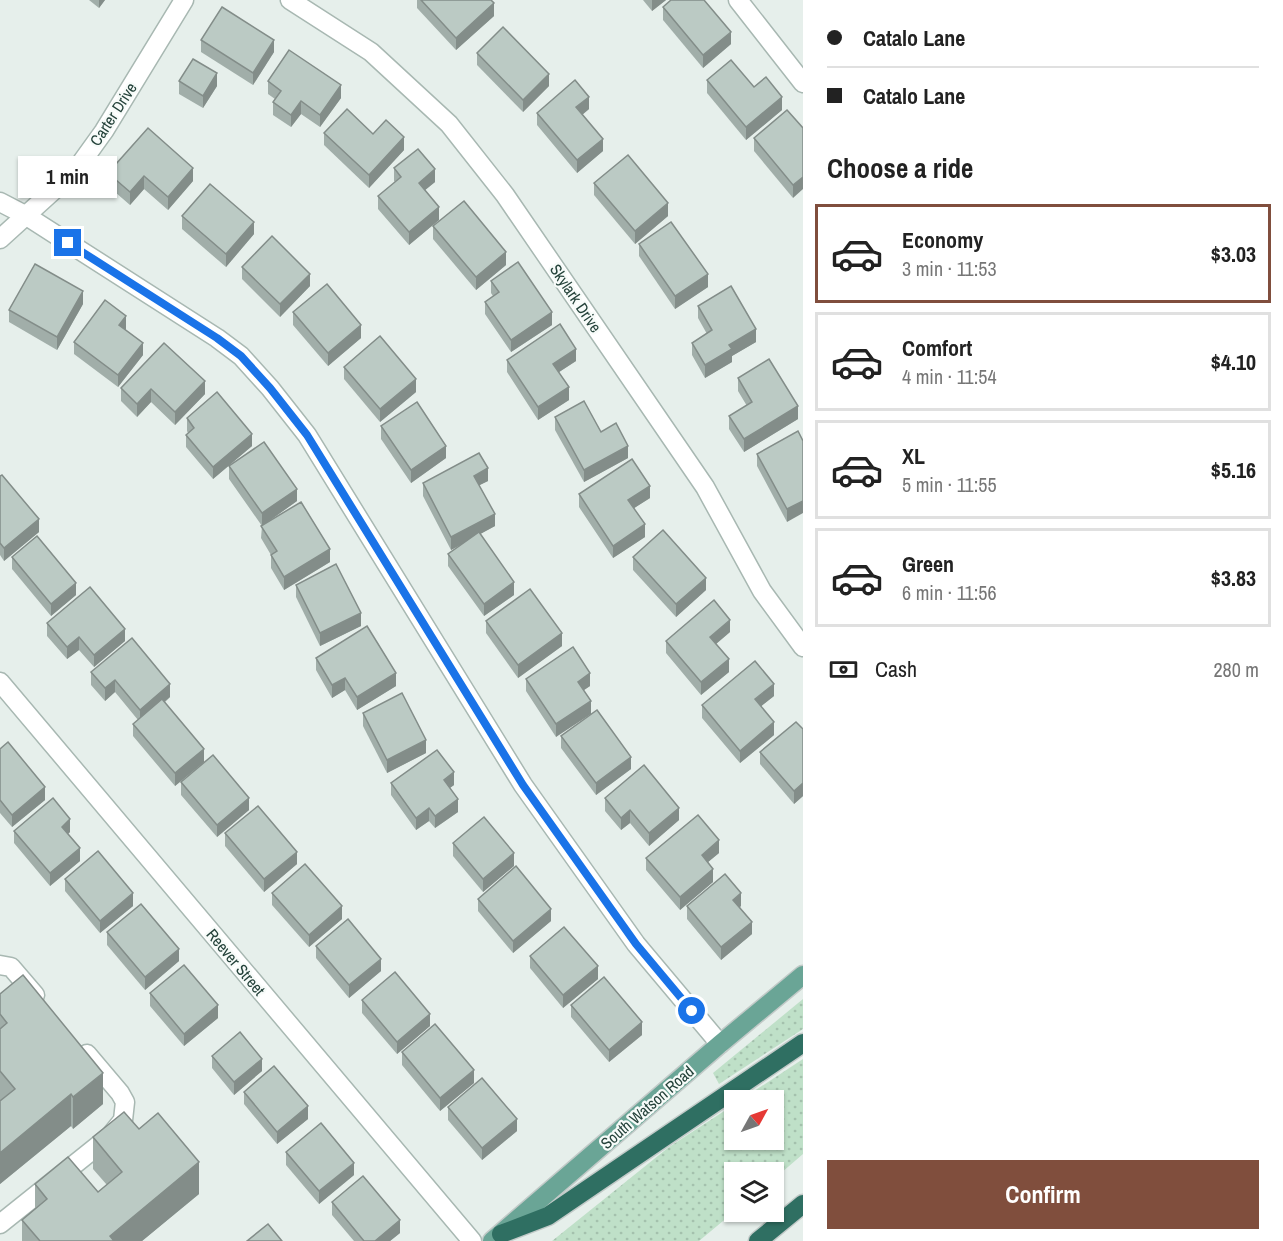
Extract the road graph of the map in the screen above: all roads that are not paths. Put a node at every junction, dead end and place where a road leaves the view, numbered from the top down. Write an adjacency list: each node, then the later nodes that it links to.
1 (184, 0): 6 (street, Carter Drive)
2 (290, 0): 8 (street, Skylark Drive)
3 (738, 0): 4 (street)
4 (803, 83)
5 (0, 202): 6 (street)
6 (25, 215): 7 (street, Carter Drive); 15 (street)
7 (0, 239)
8 (803, 647)
9 (0, 682): 19 (street, Reever Street)
10 (0, 965): 12 (street)
11 (803, 975): 15 (main road, South Watson Road)
12 (43, 1003)
13 (74, 1039): 17 (street)
14 (803, 1043): 18 (highway)
15 (720, 1044): 18 (main road, South Watson Road)
16 (803, 1204): 20 (highway)
17 (0, 1224)
18 (496, 1237)
19 (472, 1241)
20 (758, 1241)

